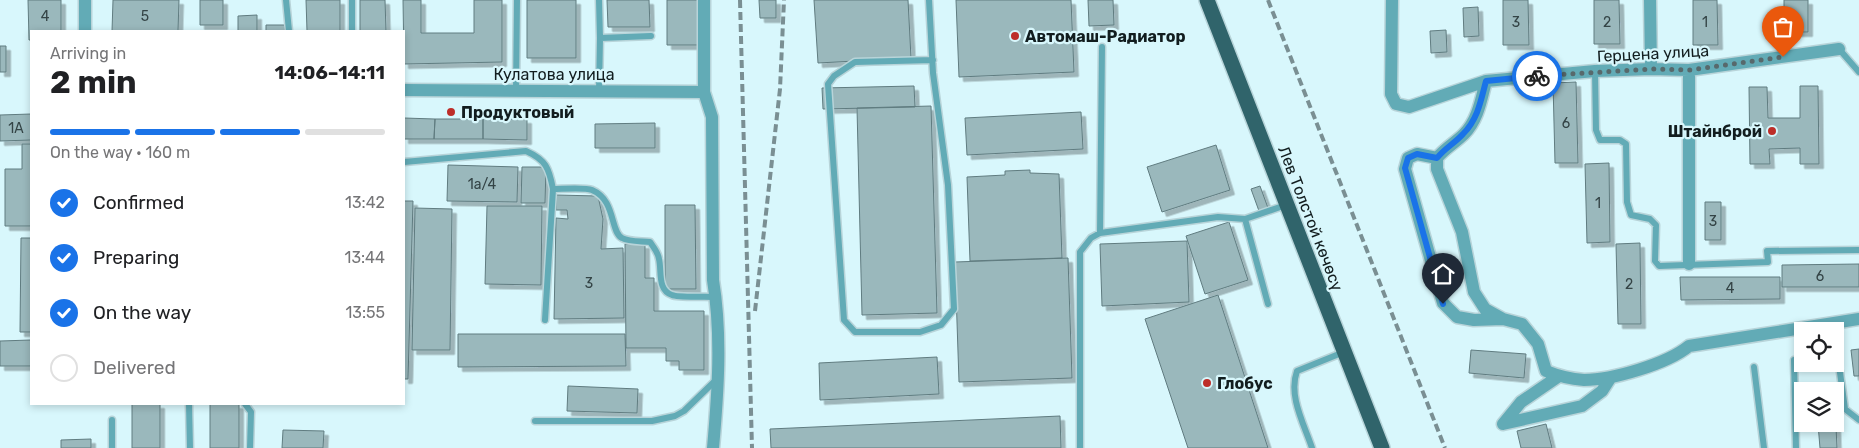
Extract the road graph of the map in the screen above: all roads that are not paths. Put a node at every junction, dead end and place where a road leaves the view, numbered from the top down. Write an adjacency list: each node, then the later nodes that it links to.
1 (85, 0): 11 (street)
2 (286, 0): 12 (lane)
3 (352, 0): 13 (lane)
4 (517, 0): 25 (lane)
5 (599, 0): 15 (lane)
6 (704, 0): 27 (street)
7 (929, 0): 18 (lane)
8 (1207, 0): 31 (main road, Лев Толстой көчөсү)
9 (1392, 0): 23 (street, Герцена улица)
10 (1650, 0): 19 (street)
11 (85, 30)
12 (289, 30)
13 (352, 30)
14 (651, 36): 15 (lane)
15 (600, 38): 26 (lane)
16 (1102, 47): 33 (lane)
17 (1839, 50): 20 (street, Герцена улица); 22 (lane)
18 (933, 60): 18 (lane)
19 (1651, 69): 20 (street, Герцена улица); 21 (street, Герцена улица)
20 (1689, 70): 35 (street)
21 (1595, 72): 23 (street, Герцена улица); 35 (lane)
22 (1859, 72)
23 (1486, 81): 28 (street)
24 (405, 90): 25 (street, Кулатова улица)
25 (516, 91): 26 (street, Кулатова улица)
26 (599, 91): 27 (street, Кулатова улица)
27 (704, 92): 36 (street)
28 (1437, 158): 40 (street); 40 (street)
29 (405, 162): 30 (lane)
30 (553, 189): 36 (lane); 39 (lane)
31 (1287, 204): 32 (lane); 43 (main road, Лев Толстой көчөсү)
32 (1245, 219): 33 (lane); 37 (lane)
33 (1100, 233): 59 (lane)
34 (1859, 250): 35 (lane)
35 (1689, 264)
36 (716, 296): 49 (street)
37 (1268, 304)
38 (1859, 319): 41 (street)
39 (545, 320)
40 (1503, 320): 47 (street)
41 (1844, 324)
42 (1794, 332): 48 (street)
43 (1345, 352): 60 (lane); 61 (main road, Лев Толстой көчөсү)
44 (1754, 367): 62 (lane)
45 (1794, 372): 63 (lane)
46 (1840, 372): 53 (lane)
47 (1559, 376): 48 (street); 48 (street)
48 (1611, 376)
49 (719, 378): 54 (lane); 58 (street)
50 (189, 405): 56 (lane)
51 (246, 405): 57 (lane)
52 (112, 420): 55 (lane)
53 (1859, 420)
54 (535, 421)
55 (112, 448)
56 (190, 448)
57 (250, 448)
58 (714, 448)
59 (1080, 448)
60 (1312, 448)
61 (1382, 448)
62 (1764, 448)
63 (1796, 448)

